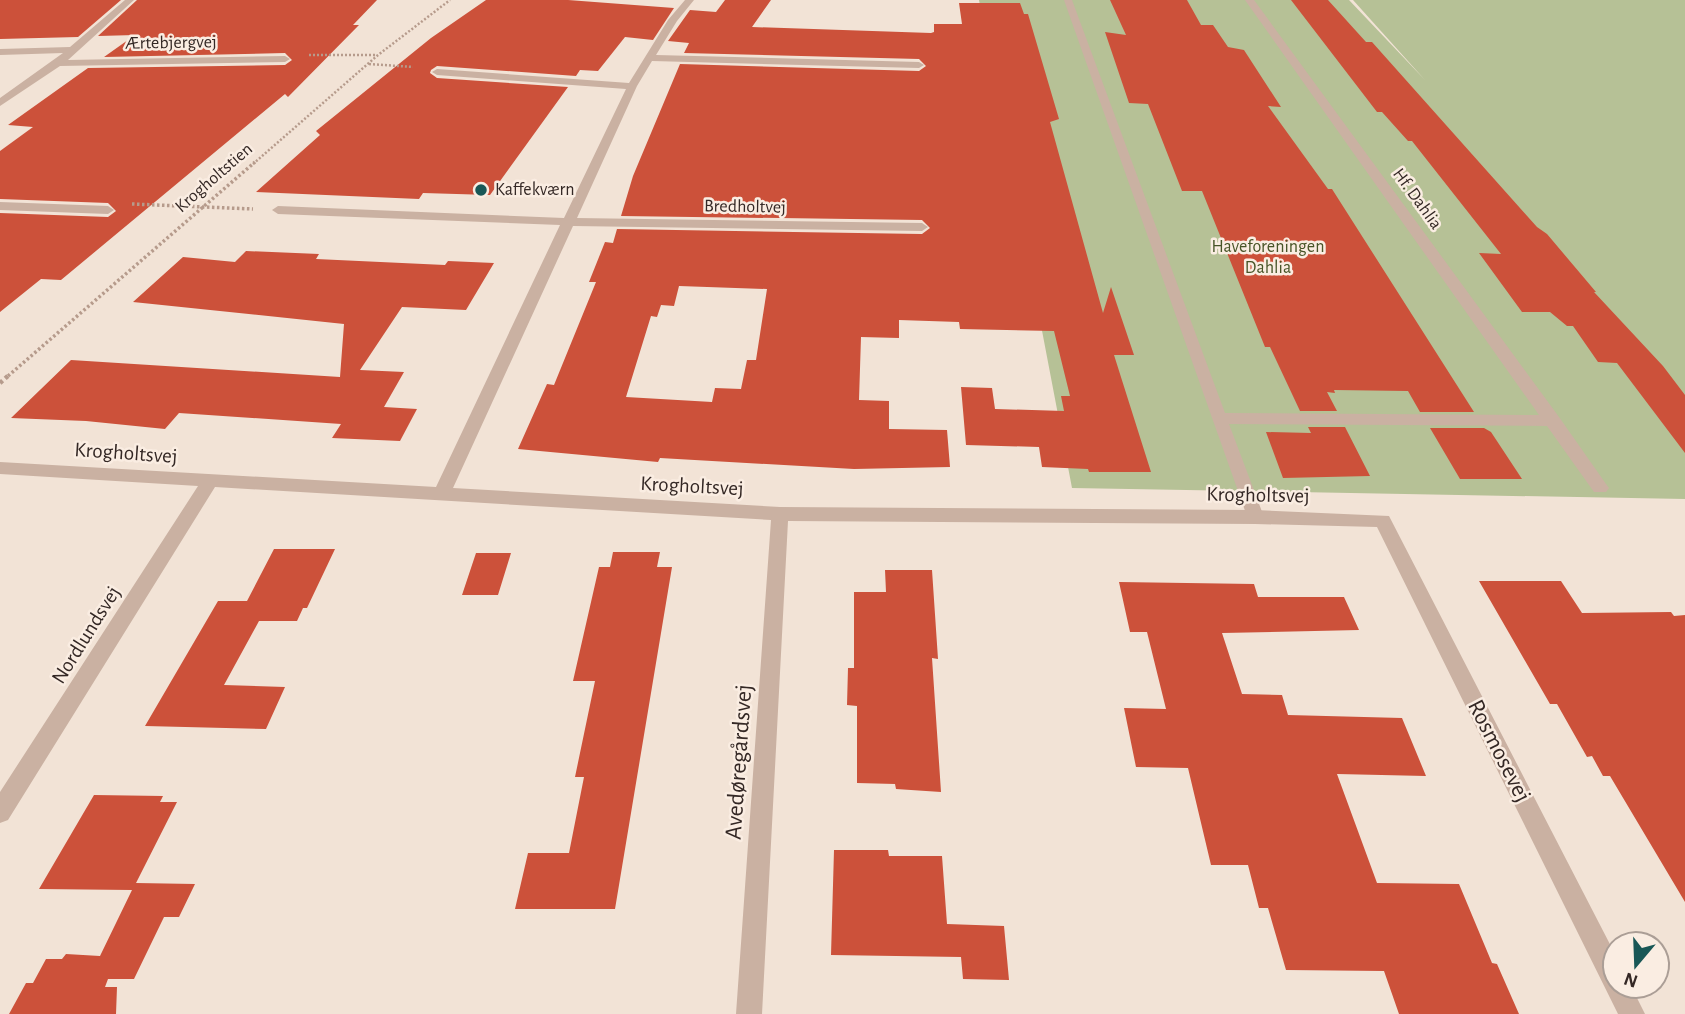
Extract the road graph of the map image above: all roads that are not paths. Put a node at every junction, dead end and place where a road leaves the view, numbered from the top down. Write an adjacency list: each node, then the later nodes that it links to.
1 (130, 0): 5 (street, Ærtebjergvej)
2 (690, 0): 7 (street)
3 (1068, 0): 19 (street)
4 (1249, 0): 20 (street, Hf. Dahlia)
5 (74, 50): 6 (street); 9 (street, Ærtebjergvej)
6 (0, 52)
7 (648, 58): 10 (street); 12 (street)
8 (285, 59): 9 (street, Ærtebjergvej)
9 (58, 63): 13 (street, Ærtebjergvej)
10 (919, 65)
11 (437, 72): 12 (street)
12 (632, 86): 17 (street)
13 (0, 103)
14 (0, 206): 15 (street)
15 (108, 210)
16 (278, 210): 17 (street, Bredholtvej)
17 (568, 222): 18 (street, Bredholtvej); 24 (street)
18 (922, 227)
19 (1222, 418): 20 (street); 26 (street)
20 (1553, 421): 23 (street, Hf. Dahlia)
21 (0, 468): 22 (street, Krogholtsvej)
22 (209, 482): 24 (street, Krogholtsvej); 28 (street, Nordlundsvej)
23 (1600, 488)
24 (441, 495): 25 (street, Krogholtsvej)
25 (780, 514): 26 (street, Krogholtsvej); 30 (street, Avedøregårdsvej)
26 (1255, 517): 27 (street, Krogholtsvej)
27 (1383, 521): 29 (street, Rosmosevej)
28 (0, 812)
29 (1601, 953)
30 (748, 1014)

